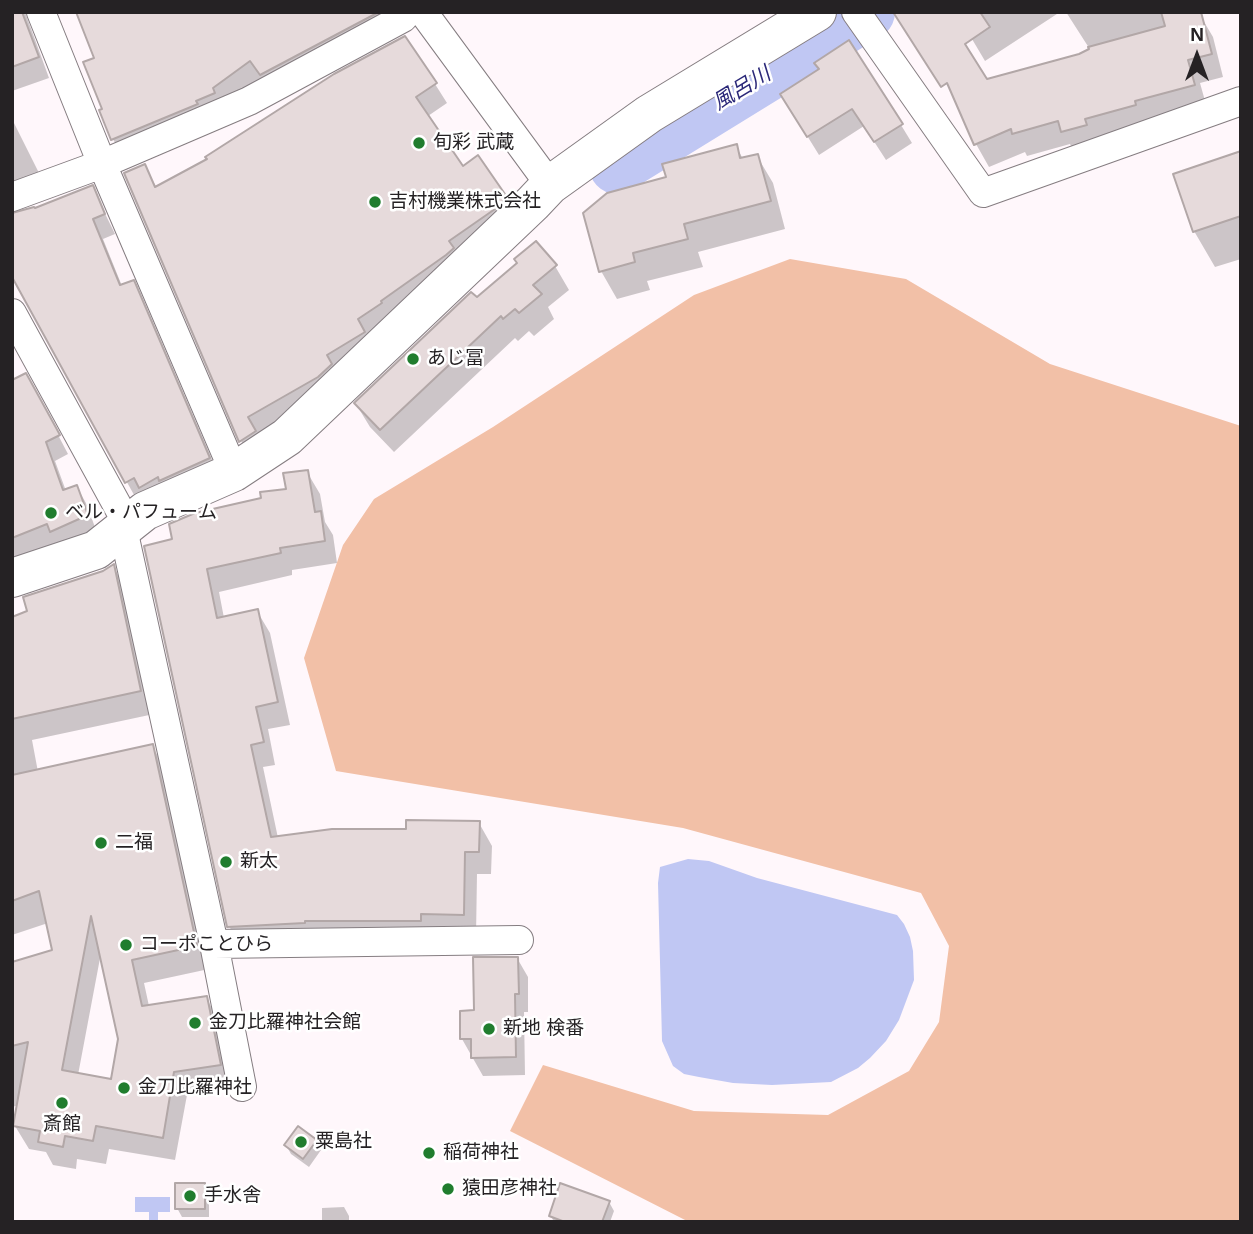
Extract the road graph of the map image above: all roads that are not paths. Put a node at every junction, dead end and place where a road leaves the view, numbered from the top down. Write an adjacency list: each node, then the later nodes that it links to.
1 (41, 12): 7 (street)
2 (408, 12): 7 (street)
3 (423, 12): 8 (street)
4 (817, 12): 8 (street)
5 (856, 12): 6 (street)
6 (1241, 101)
7 (102, 164): 9 (street); 11 (street)
8 (550, 185): 11 (street)
9 (12, 197)
10 (12, 313): 12 (street)
11 (234, 472): 12 (street)
12 (125, 527): 13 (street); 15 (street)
13 (12, 578)
14 (519, 940): 15 (street)
15 (214, 944): 16 (street)
16 (242, 1087)

